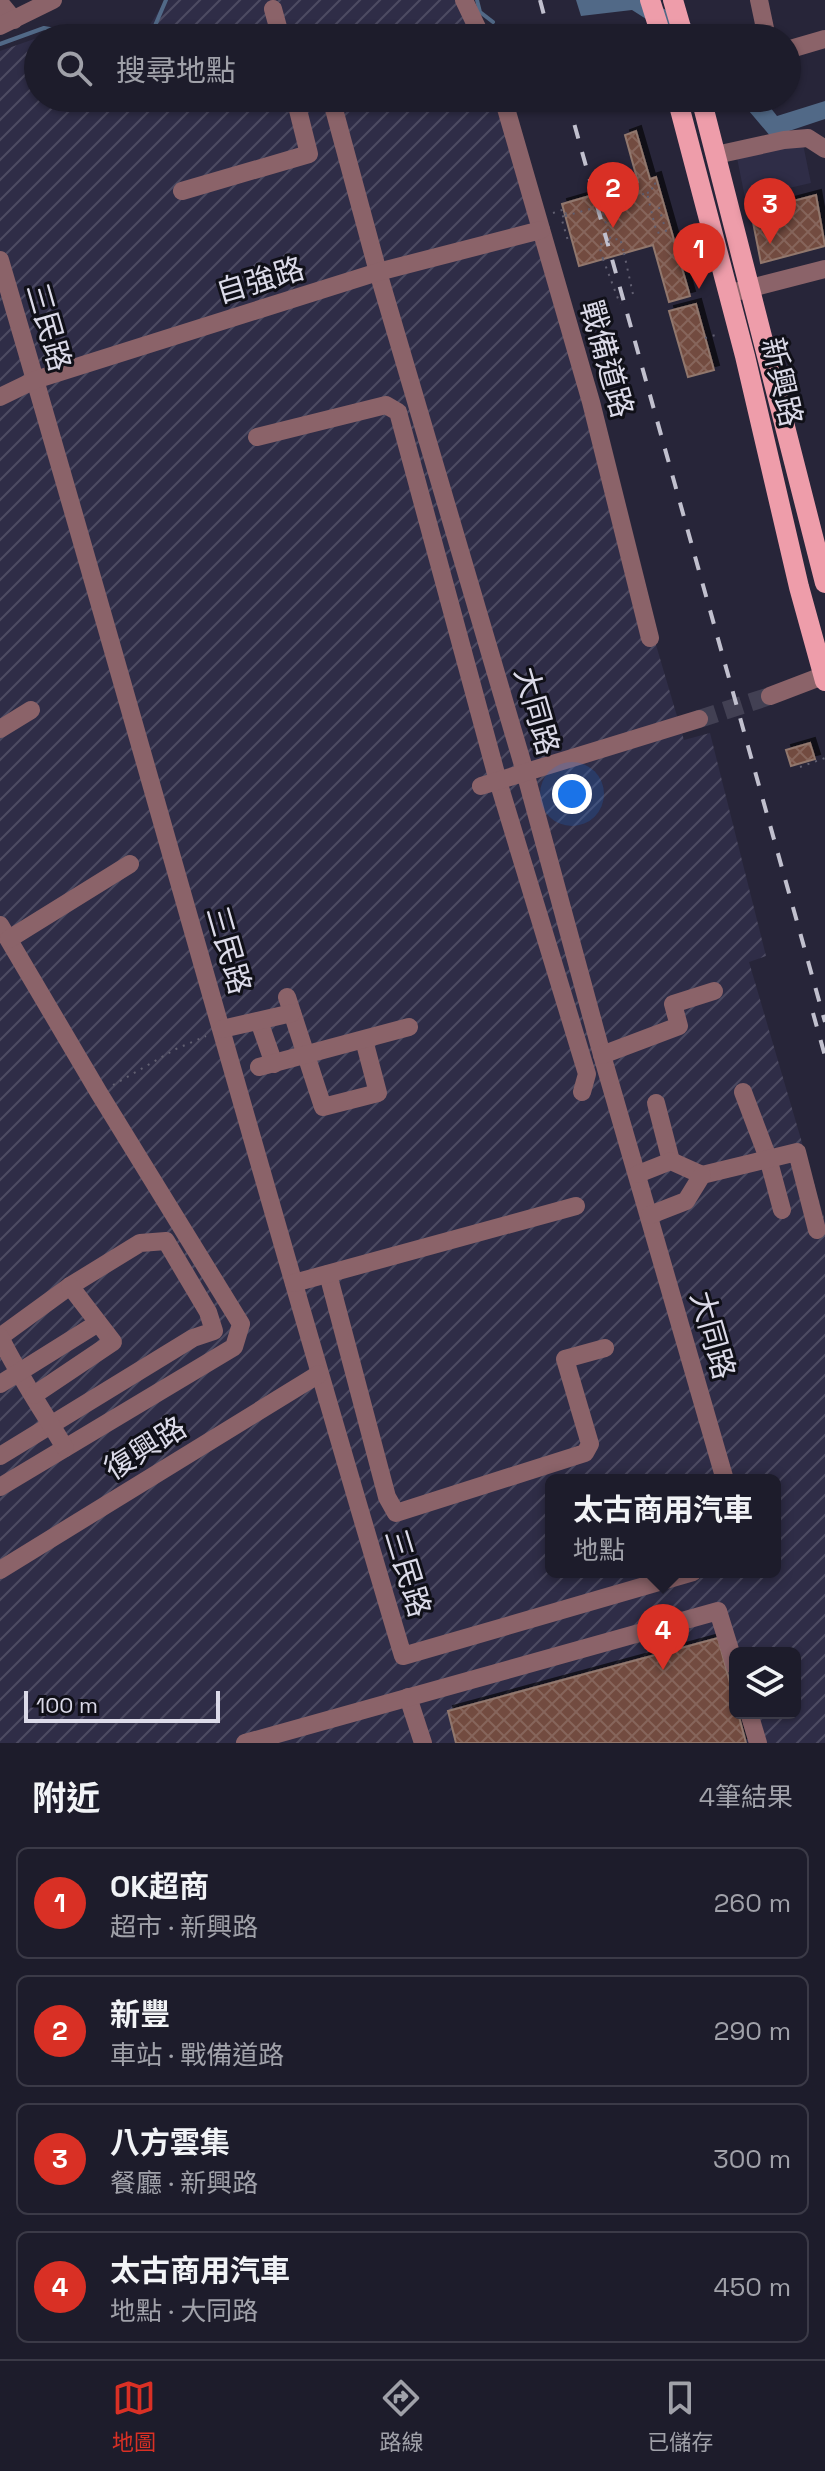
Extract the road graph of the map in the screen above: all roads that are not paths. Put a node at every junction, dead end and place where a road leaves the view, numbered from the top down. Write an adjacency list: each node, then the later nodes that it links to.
1 (53, 0): 8 (street)
2 (464, 0): 10 (street)
3 (650, 0): 11 (main road)
4 (759, 0): 13 (street)
5 (0, 3): 8 (street)
6 (676, 3): 12 (main road)
7 (273, 9): 9 (street)
8 (7, 23)
9 (277, 24)
10 (475, 24)
11 (657, 24)
12 (681, 24)
13 (764, 24)
14 (825, 39): 15 (street)
15 (801, 46)
16 (298, 112): 23 (street)
17 (335, 112): 27 (street, 大同路)
18 (507, 112): 24 (street, 戰備道路)
19 (681, 112): 28 (main road, 新興路)
20 (705, 112): 22 (main road, 新興路)
21 (825, 149): 22 (street)
22 (716, 155): 28 (main road, 新興路)
23 (182, 191)
24 (541, 230): 27 (street, 自強路); 34 (street, 戰備道路)
25 (0, 260): 29 (street, 三民路)
26 (825, 269): 28 (street)
27 (378, 272): 29 (street, 自強路); 40 (street, 大同路)
28 (739, 291): 32 (main road, 新興路); 33 (main road, 新興路)
29 (35, 380): 30 (street, 自強路); 47 (street, 三民路)
30 (0, 397)
31 (257, 437): 41 (street)
32 (825, 580): 33 (street)
33 (799, 587): 35 (main road, 新興路)
34 (650, 638)
35 (824, 677): 36 (street)
36 (770, 696)
37 (31, 710): 39 (street)
38 (699, 719): 40 (street)
39 (0, 729)
40 (525, 772): 41 (street); 49 (street, 大同路)
41 (490, 784): 51 (street)
42 (130, 864): 43 (street)
43 (4, 932): 73 (street)
44 (714, 991): 49 (street)
45 (259, 1021): 47 (street); 50 (street); 50 (street)
46 (409, 1027): 48 (street)
47 (222, 1029): 63 (street, 三民路)
48 (364, 1040): 50 (street); 50 (street)
49 (602, 1055): 56 (street, 大同路)
50 (306, 1056)
51 (582, 1092)
52 (743, 1092): 54 (street)
53 (656, 1103): 55 (street)
54 (768, 1158): 57 (street); 59 (street); 61 (street)
55 (671, 1161): 56 (street); 57 (street)
56 (638, 1174): 60 (street, 大同路)
57 (702, 1175): 60 (street)
58 (576, 1206): 62 (street)
59 (782, 1210)
60 (650, 1215): 75 (street, 大同路)
61 (817, 1230)
62 (328, 1274): 63 (street); 67 (street)
63 (294, 1283): 69 (street, 三民路)
64 (70, 1286): 65 (street); 66 (street); 72 (street)
65 (98, 1323): 68 (street); 71 (street)
66 (0, 1337): 68 (street)
67 (605, 1348)
68 (16, 1371): 70 (street); 71 (street)
69 (319, 1374): 77 (street, 復興路); 78 (street, 三民路)
70 (0, 1384)
71 (34, 1395): 72 (street)
72 (51, 1425): 73 (street); 74 (street)
73 (65, 1448): 76 (street)
74 (0, 1456)
75 (723, 1474)
76 (0, 1487)
77 (0, 1570)
78 (672, 1578)
79 (729, 1647): 80 (street)
80 (408, 1697): 82 (street); 83 (street)
81 (751, 1719): 84 (street)
82 (245, 1743)
83 (423, 1743)
84 (758, 1743)

